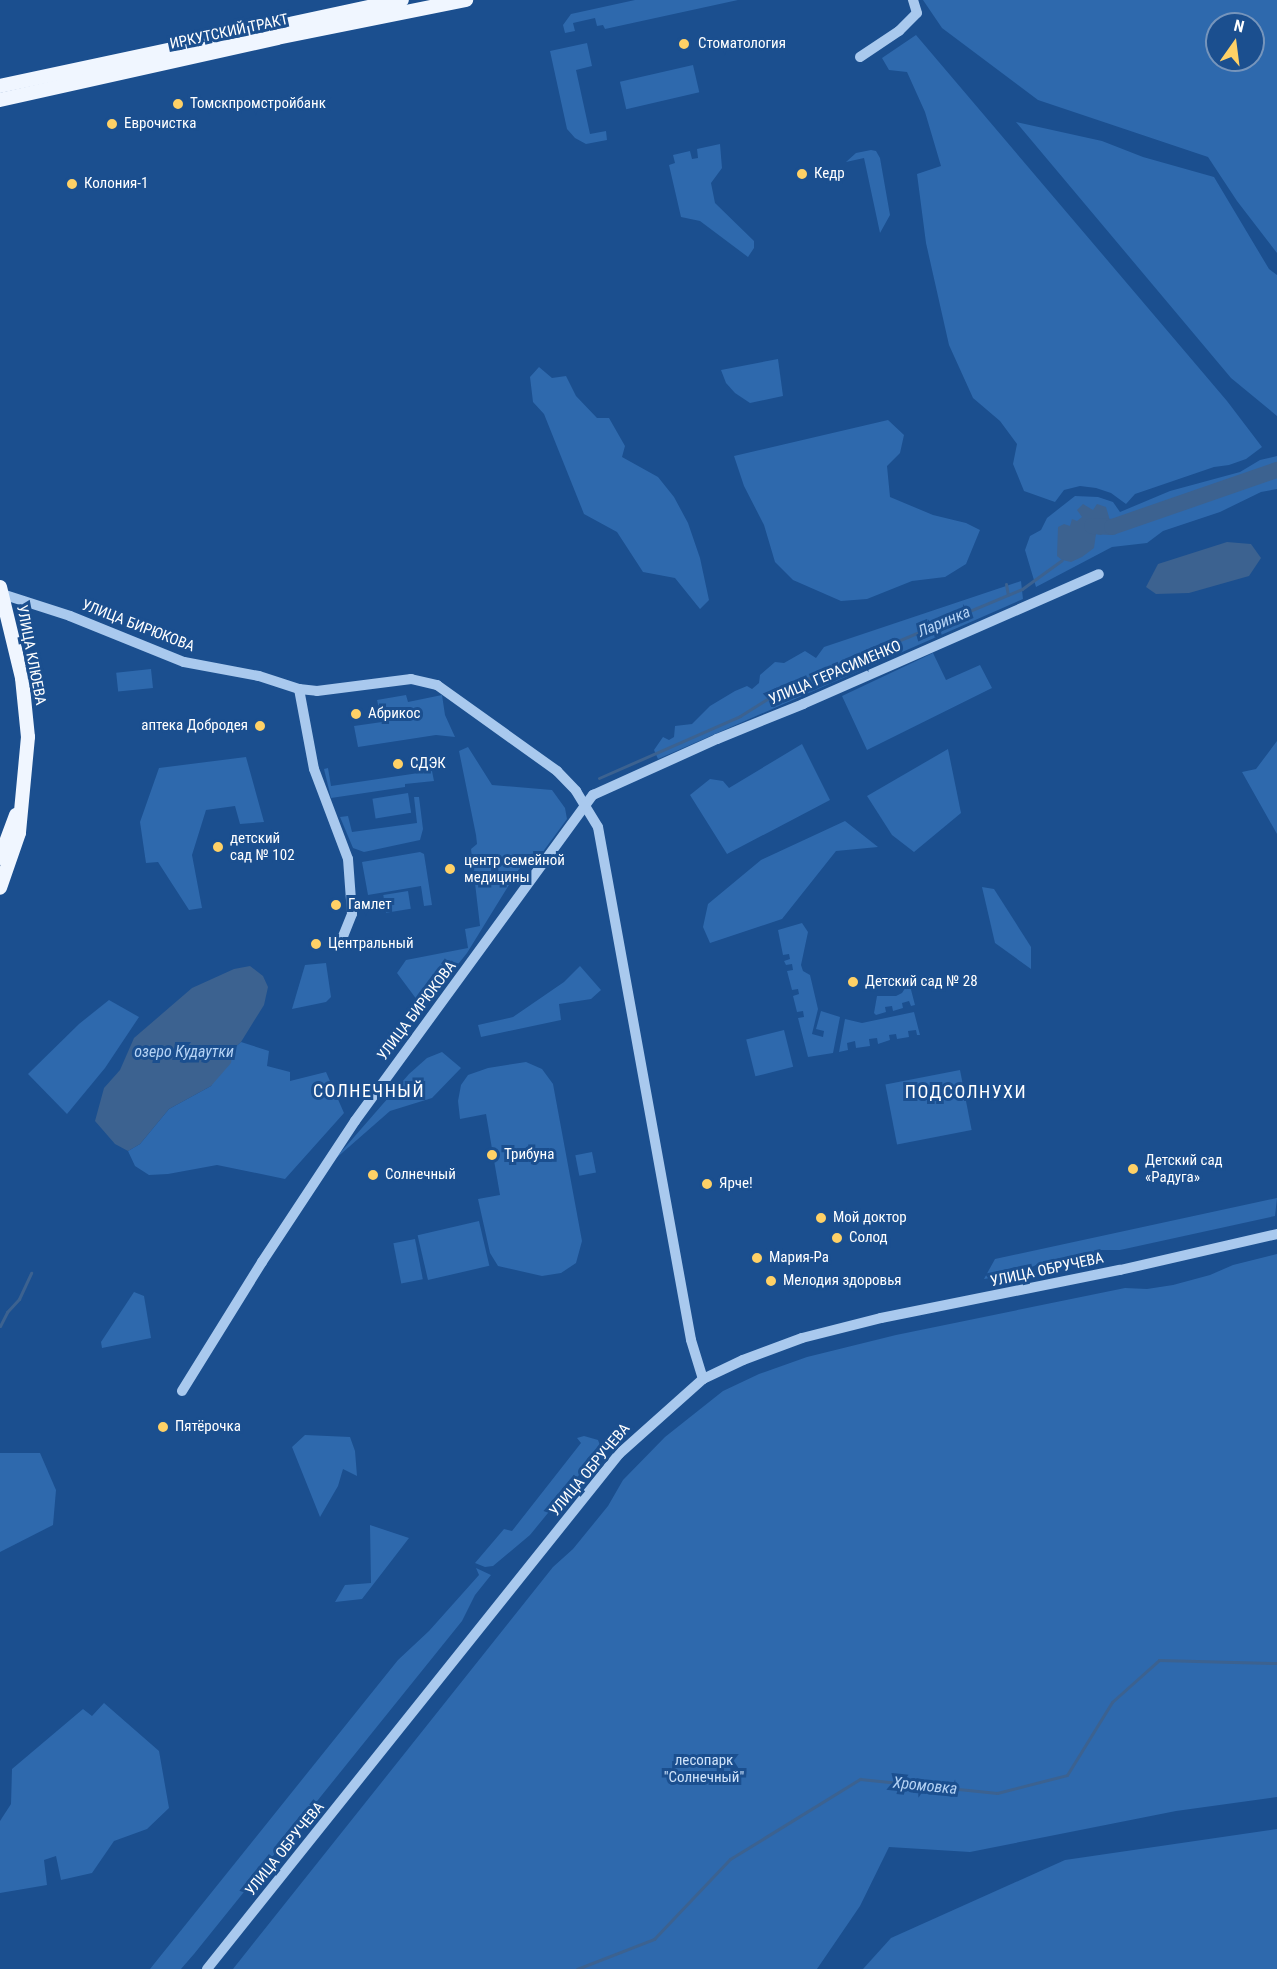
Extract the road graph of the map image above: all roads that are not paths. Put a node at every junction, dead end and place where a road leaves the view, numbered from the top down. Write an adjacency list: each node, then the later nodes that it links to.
1 (402, 0): 5 (main road, ИРКУТСКИЙ ТРАКТ)
2 (466, 0): 6 (main road, ИРКУТСКИЙ ТРАКТ)
3 (914, 0): 4 (street)
4 (860, 57)
5 (0, 86)
6 (0, 100)
7 (1100, 574): 11 (street, УЛИЦА ГЕРАСИМЕНКО)
8 (1, 590): 9 (street, УЛИЦА БИРЮКОВА); 10 (main road, УЛИЦА КЛЮЕВА)
9 (299, 689): 11 (street, УЛИЦА БИРЮКОВА); 14 (street)
10 (21, 802): 12 (main road, УЛИЦА КЛЮЕВА); 13 (main road, УЛИЦА КЛЮЕВА)
11 (586, 806): 16 (street, УЛИЦА БИРЮКОВА); 17 (street, УЛИЦА БИРЮКОВА)
12 (0, 858)
13 (0, 888)
14 (344, 936)
15 (1277, 1234): 16 (street, УЛИЦА ОБРУЧЕВА)
16 (703, 1379): 18 (street, УЛИЦА ОБРУЧЕВА)
17 (182, 1391)
18 (207, 1969)

